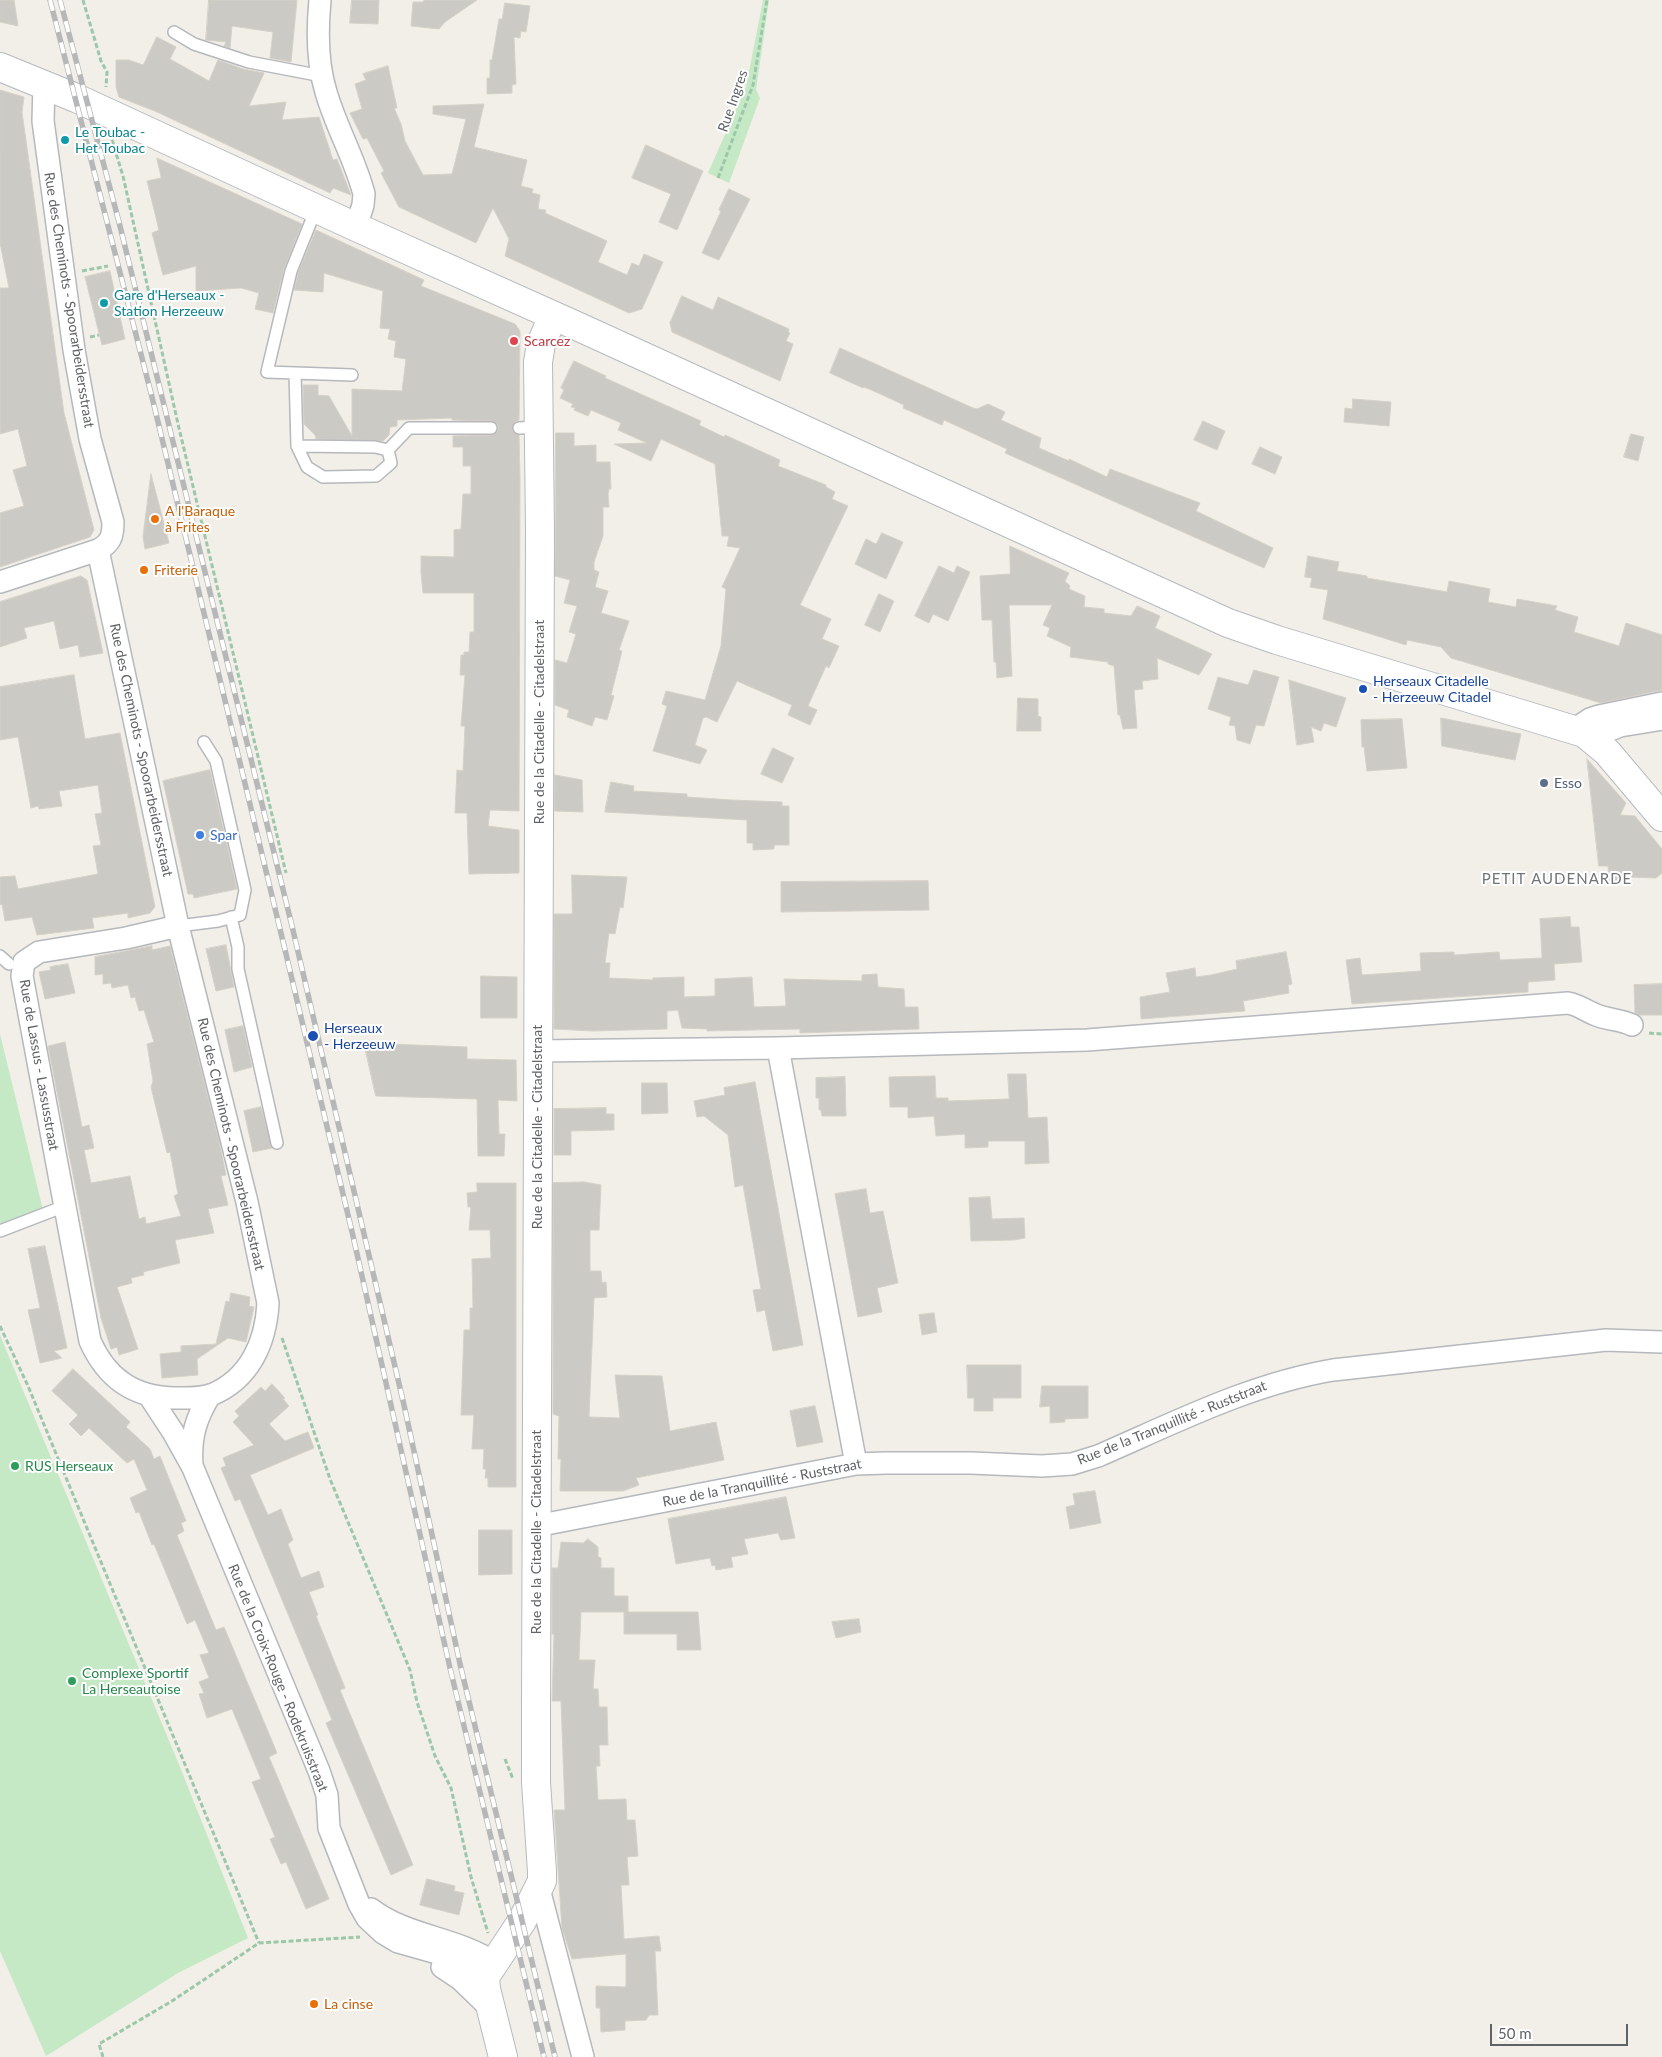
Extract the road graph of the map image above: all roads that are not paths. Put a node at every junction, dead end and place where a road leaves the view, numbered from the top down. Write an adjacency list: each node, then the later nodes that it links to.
1 (320, 0): 4 (street)
2 (174, 32): 4 (lane)
3 (0, 68): 5 (main road)
4 (322, 76): 7 (street)
5 (44, 85): 6 (main road); 14 (street, Rue des Cheminots - Spoorarbeidersstraat)
6 (316, 209): 7 (main road); 9 (lane)
7 (356, 228): 8 (main road)
8 (553, 316): 18 (main road); 25 (main road, Rue de la Citadelle - Citadelstraat)
9 (295, 373): 10 (lane); 12 (lane)
10 (352, 375)
11 (491, 428): 13 (lane)
12 (296, 446): 13 (lane); 13 (lane)
13 (388, 450)
14 (98, 550): 15 (street); 22 (street, Rue des Cheminots - Spoorarbeidersstraat)
15 (0, 582)
16 (1662, 703): 18 (street)
17 (1662, 718): 18 (street)
18 (1583, 733): 20 (main road)
19 (204, 742): 21 (lane)
20 (1662, 817)
21 (231, 917): 22 (lane); 26 (lane)
22 (178, 926): 27 (street, Rue de Lassus - Lassusstraat); 30 (street, Rue des Cheminots - Spoorarbeidersstraat)
23 (1632, 1025): 24 (street)
24 (778, 1048): 25 (street); 32 (street)
25 (537, 1051): 34 (main road, Rue de la Citadelle - Citadelstraat)
26 (277, 1143)
27 (65, 1206): 28 (lane); 31 (street, Rue de Lassus - Lassusstraat)
28 (0, 1231)
29 (1662, 1342): 32 (street, Rue de la Tranquillité - Ruststraat)
30 (210, 1395): 31 (street); 33 (street, Rue de la Croix-Rouge - Rodekruisstraat)
31 (150, 1397): 33 (street, Rue de la Croix-Rouge - Rodekruisstraat)
32 (856, 1464): 34 (street, Rue de la Tranquillité - Ruststraat)
33 (193, 1468): 36 (street, Rue de la Croix-Rouge - Rodekruisstraat)
34 (536, 1526): 35 (main road, Rue de la Citadelle - Citadelstraat)
35 (539, 1889): 38 (main road, Rue de la Citadelle - Citadelstraat); 41 (street)
36 (354, 1890): 37 (street, Rue de la Croix-Rouge - Rodekruisstraat); 38 (street, Rue de la Croix-Rouge - Rodekruisstraat)
37 (390, 1937): 38 (street, Rue de la Croix-Rouge - Rodekruisstraat); 39 (street, Rue de la Croix-Rouge - Rodekruisstraat)
38 (490, 1968): 39 (main road)
39 (491, 2009): 40 (main road)
40 (503, 2057)
41 (583, 2057)

